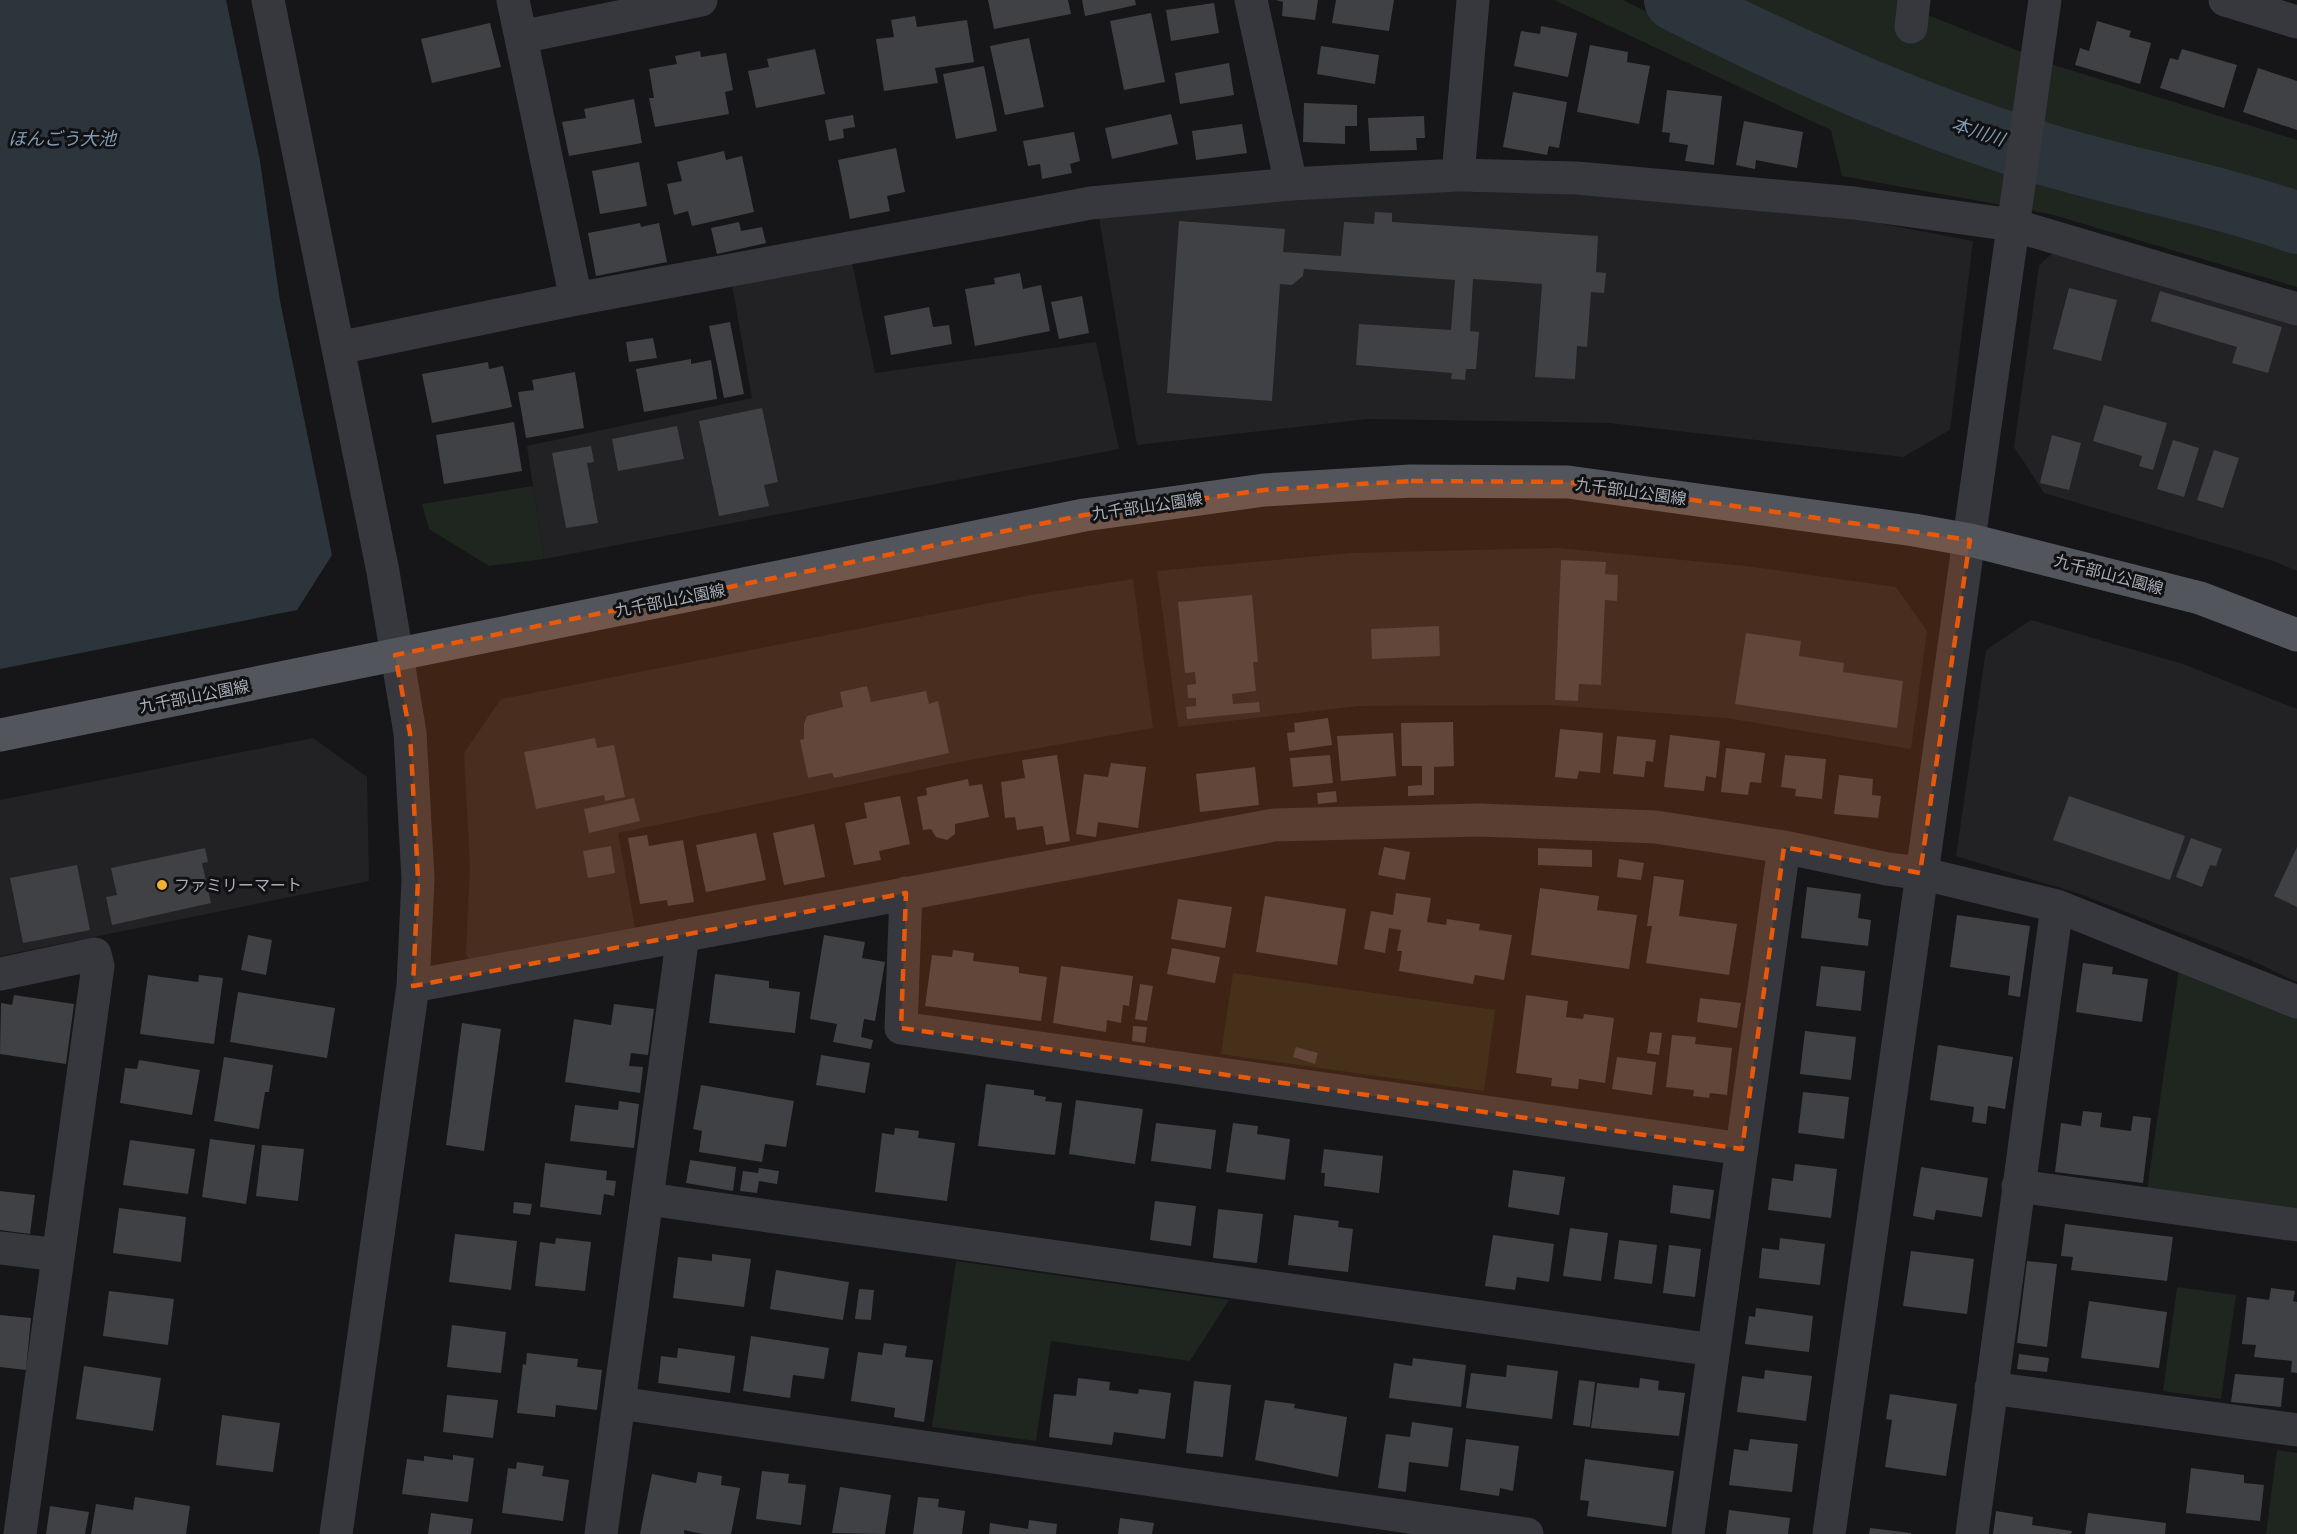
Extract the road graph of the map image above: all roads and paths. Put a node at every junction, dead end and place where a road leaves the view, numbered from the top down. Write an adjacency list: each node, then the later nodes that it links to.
1 (268, 0): 15 (street)
2 (513, 0): 9 (street)
3 (701, 0): 9 (street)
4 (1251, 0): 11 (street)
5 (1473, 0): 10 (street)
6 (2045, 0): 12 (street)
7 (2225, 0): 8 (street)
8 (2297, 22)
9 (521, 37): 13 (street)
10 (1458, 175): 11 (street); 12 (street)
11 (1291, 184): 13 (street)
12 (2013, 225): 14 (street); 16 (street)
13 (576, 299): 15 (street)
14 (2297, 309)
15 (338, 348): 18 (street)
16 (1970, 540): 17 (main road, 九千部山公園線); 18 (main road, 九千部山公園線); 21 (street)
17 (2297, 635)
18 (396, 655): 19 (main road, 九千部山公園線); 26 (street)
19 (0, 735)
20 (1784, 847): 21 (street); 22 (street); 28 (street)
21 (1920, 873): 23 (street); 44 (street)
22 (906, 893): 24 (street); 28 (street)
23 (2057, 906): 27 (street); 29 (street)
24 (683, 935): 26 (street); 30 (street)
25 (0, 974): 33 (street)
26 (413, 987): 40 (street)
27 (2297, 1002)
28 (1742, 1149): 34 (street)
29 (2018, 1186): 31 (street); 35 (street)
30 (648, 1199): 34 (street); 36 (street)
31 (2297, 1225)
32 (0, 1248): 33 (street)
33 (58, 1255): 38 (street)
34 (1714, 1350): 43 (street)
35 (1991, 1388): 37 (street); 45 (street)
36 (620, 1402): 41 (street); 42 (street)
37 (2297, 1430)
38 (13, 1493): 39 (street)
39 (20, 1534)
40 (336, 1534)
41 (602, 1534)
42 (1527, 1534)
43 (1688, 1534)
44 (1830, 1534)
45 (1972, 1534)

